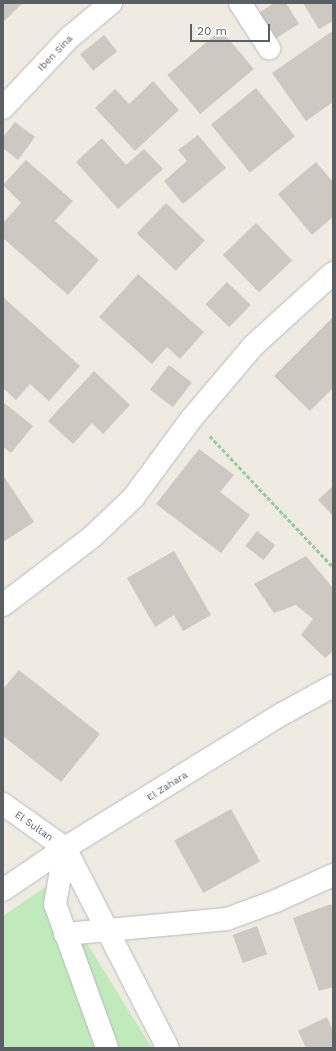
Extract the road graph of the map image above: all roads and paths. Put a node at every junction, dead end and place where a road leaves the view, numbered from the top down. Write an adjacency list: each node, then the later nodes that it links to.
1 (110, 3): 4 (street, Iben Sina)
2 (240, 3): 3 (street)
3 (269, 48)
4 (3, 108)
5 (333, 273): 6 (street)
6 (192, 418): 7 (path); 8 (street)
7 (333, 567)
8 (3, 605)
9 (333, 686): 11 (street, El Zahara)
10 (3, 804): 11 (street, El Sultan)
11 (65, 848): 13 (street, El Zahara); 14 (street); 15 (street)
12 (333, 875): 14 (street)
13 (3, 890)
14 (107, 930): 15 (street); 17 (street)
15 (64, 934): 16 (street)
16 (106, 1048)
17 (168, 1048)

